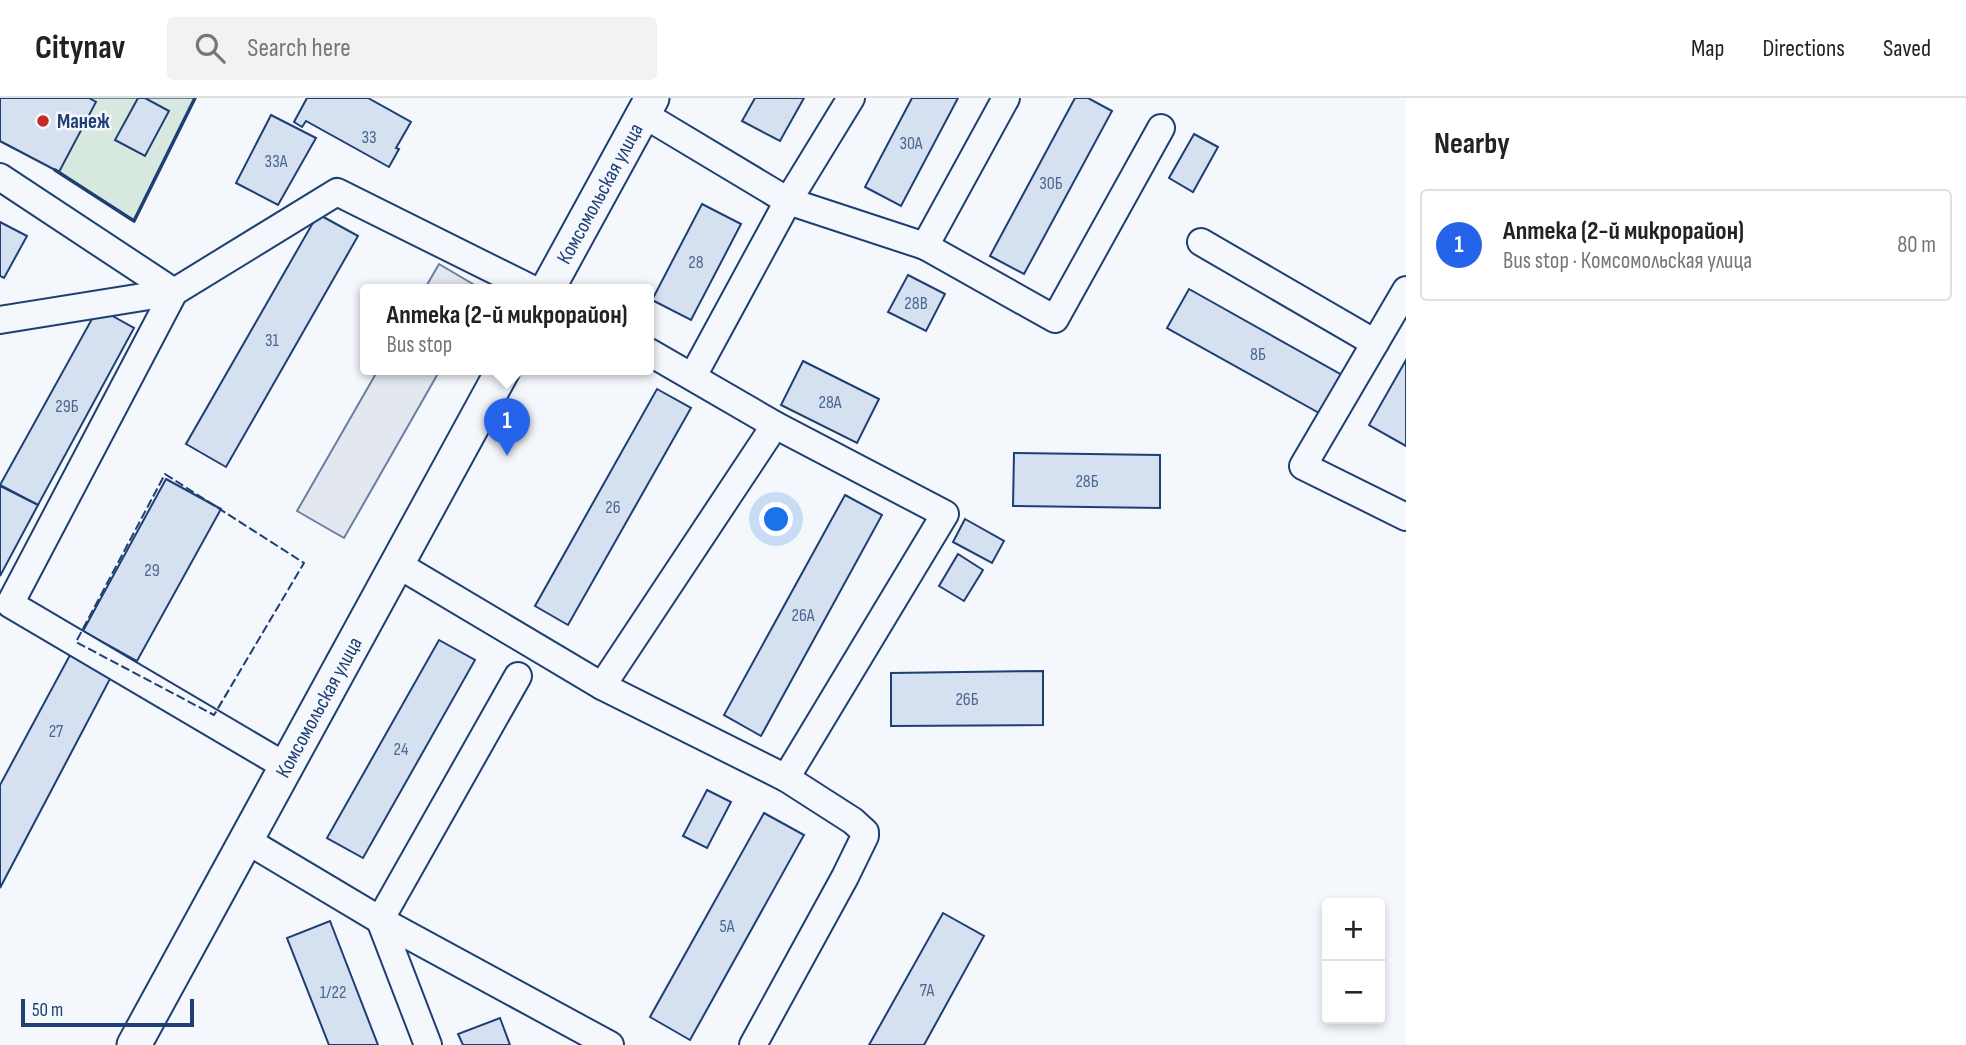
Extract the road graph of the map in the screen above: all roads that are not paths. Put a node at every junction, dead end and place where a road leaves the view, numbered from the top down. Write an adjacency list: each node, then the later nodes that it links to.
1 (852, 98): 6 (lane)
2 (1006, 98): 8 (lane)
3 (647, 106): 6 (lane); 10 (main road, Комсомольская улица)
4 (1161, 128): 8 (lane)
5 (0, 177): 12 (lane)
6 (788, 201): 8 (lane); 17 (lane)
7 (1201, 242): 14 (lane)
8 (925, 246)
9 (522, 284): 12 (lane)
10 (550, 284)
11 (1406, 290): 14 (lane)
12 (174, 292): 13 (lane); 23 (lane)
13 (0, 320)
14 (1375, 343): 19 (lane)
15 (654, 355): 17 (lane)
16 (500, 375): 20 (main road, Комсомольская улица)
17 (693, 376): 18 (lane)
18 (775, 425): 22 (lane); 24 (lane)
19 (1406, 517)
20 (397, 564): 22 (lane); 23 (main road, Комсомольская улица)
21 (518, 676): 26 (lane)
22 (603, 687): 24 (lane)
23 (285, 766): 25 (main road, Комсомольская улица)
24 (786, 778): 32 (lane)
25 (246, 840): 26 (lane); 28 (main road, Комсомольская улица)
26 (380, 920): 27 (lane); 29 (lane)
27 (561, 1018): 30 (lane); 31 (lane)
28 (134, 1045)
29 (428, 1045)
30 (570, 1045)
31 (610, 1045)
32 (753, 1045)

